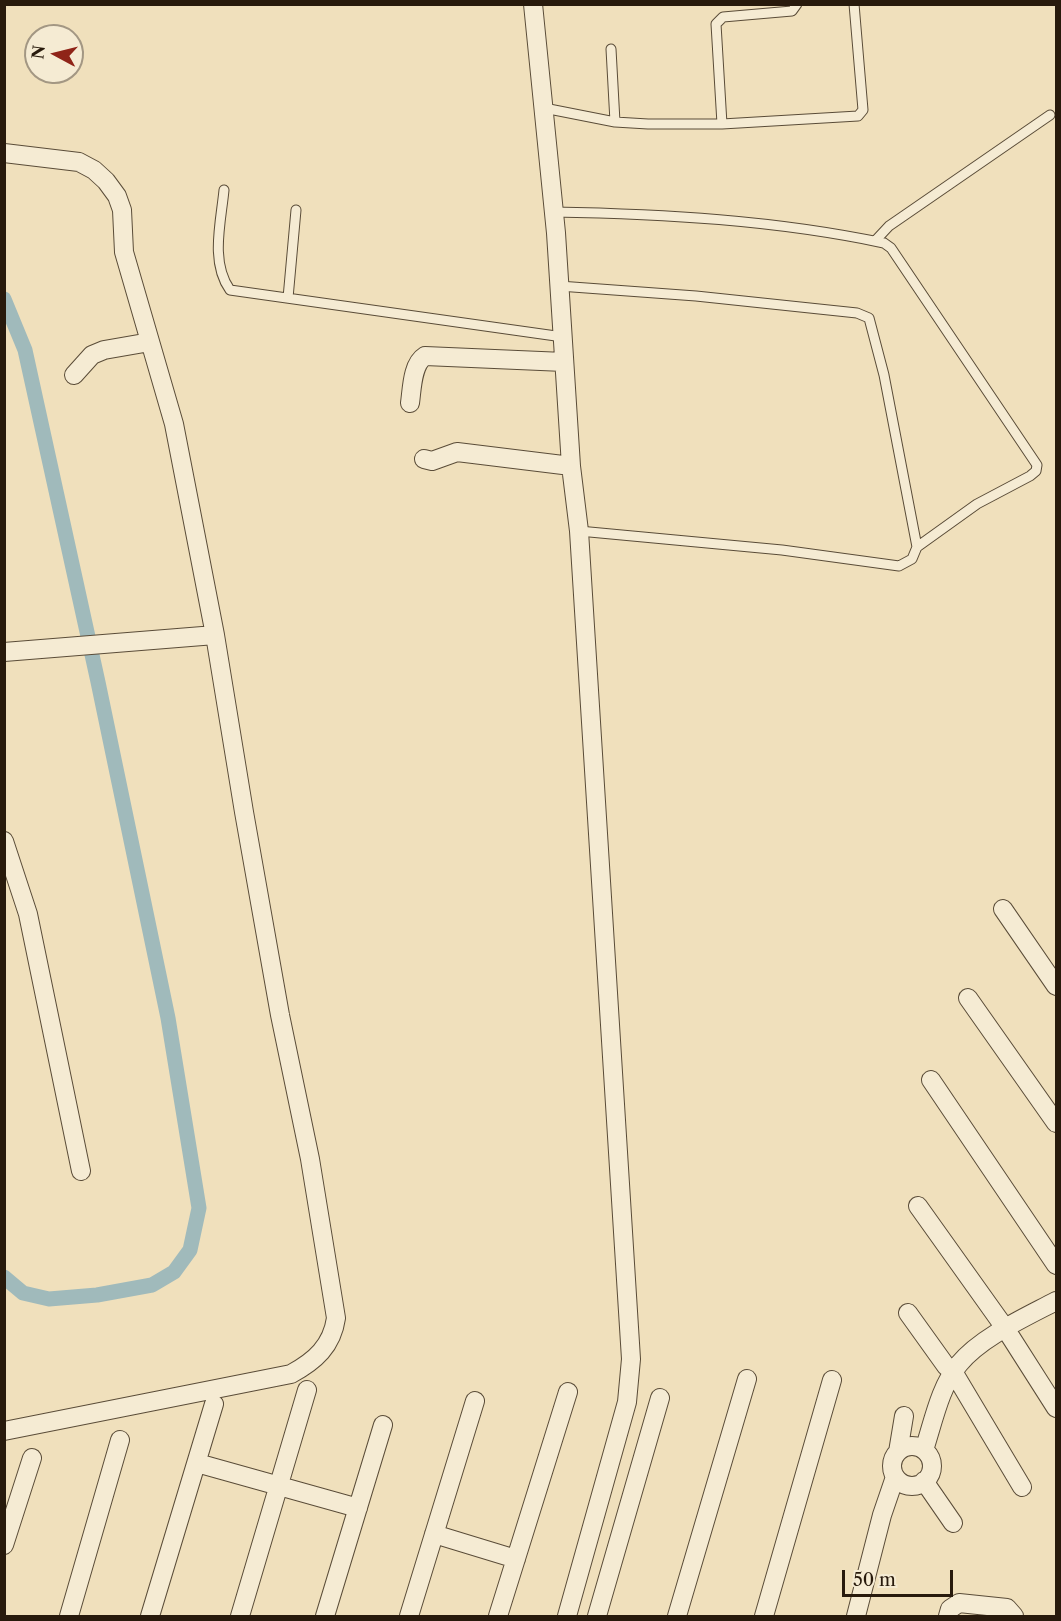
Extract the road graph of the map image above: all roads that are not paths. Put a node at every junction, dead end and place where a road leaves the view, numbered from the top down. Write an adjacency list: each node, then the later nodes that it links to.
1 (533, 4): 5 (street)
2 (797, 4): 8 (lane)
3 (854, 4): 8 (lane)
4 (611, 49): 7 (lane)
5 (544, 108): 7 (lane); 12 (street)
6 (1050, 115): 13 (lane)
7 (615, 122): 8 (lane)
8 (722, 124)
9 (4, 153): 17 (street)
10 (224, 190): 15 (lane)
11 (296, 210): 15 (lane)
12 (553, 212): 13 (lane); 14 (street)
13 (875, 241): 24 (lane)
14 (559, 286): 16 (street); 24 (lane)
15 (288, 298): 16 (lane)
16 (563, 337): 18 (street)
17 (150, 342): 19 (street); 25 (street)
18 (564, 362): 20 (street); 22 (street)
19 (74, 375)
20 (410, 403)
21 (424, 459): 22 (street)
22 (571, 466): 23 (street)
23 (579, 531): 24 (lane); 72 (street)
24 (917, 547)
25 (215, 635): 26 (street); 50 (street)
26 (4, 652)
27 (4, 841): 33 (street)
28 (1003, 909): 29 (street)
29 (1056, 986)
30 (968, 998): 32 (street)
31 (931, 1080): 35 (street)
32 (1056, 1124)
33 (81, 1171)
34 (918, 1206): 38 (street)
35 (1056, 1264)
36 (1056, 1301): 38 (street)
37 (908, 1312): 39 (street)
38 (1005, 1328): 39 (street); 47 (street)
39 (954, 1373): 52 (street); 59 (street)
40 (747, 1379): 73 (street)
41 (832, 1380): 74 (street)
42 (307, 1390): 58 (street)
43 (568, 1392): 64 (street)
44 (660, 1398): 65 (street)
45 (475, 1401): 62 (street)
46 (214, 1404): 55 (street)
47 (1056, 1408)
48 (904, 1416): 53 (street)
49 (383, 1425): 60 (street)
50 (4, 1431)
51 (120, 1440): 66 (street)
52 (924, 1450): 53 (street); 57 (street)
53 (898, 1452): 56 (street)
54 (32, 1458): 63 (street)
55 (197, 1463): 58 (street); 67 (street)
56 (895, 1477): 57 (street); 75 (street)
57 (924, 1481): 61 (street)
58 (279, 1486): 60 (street); 68 (street)
59 (1022, 1487)
60 (358, 1508): 69 (street)
61 (953, 1523)
62 (434, 1534): 64 (street); 70 (street)
63 (4, 1545)
64 (516, 1559): 71 (street)
65 (602, 1612)
66 (69, 1617)
67 (150, 1617)
68 (240, 1617)
69 (325, 1617)
70 (409, 1617)
71 (498, 1617)
72 (567, 1617)
73 (677, 1617)
74 (764, 1617)
75 (855, 1617)
76 (948, 1617): 77 (street)
77 (1014, 1617)

